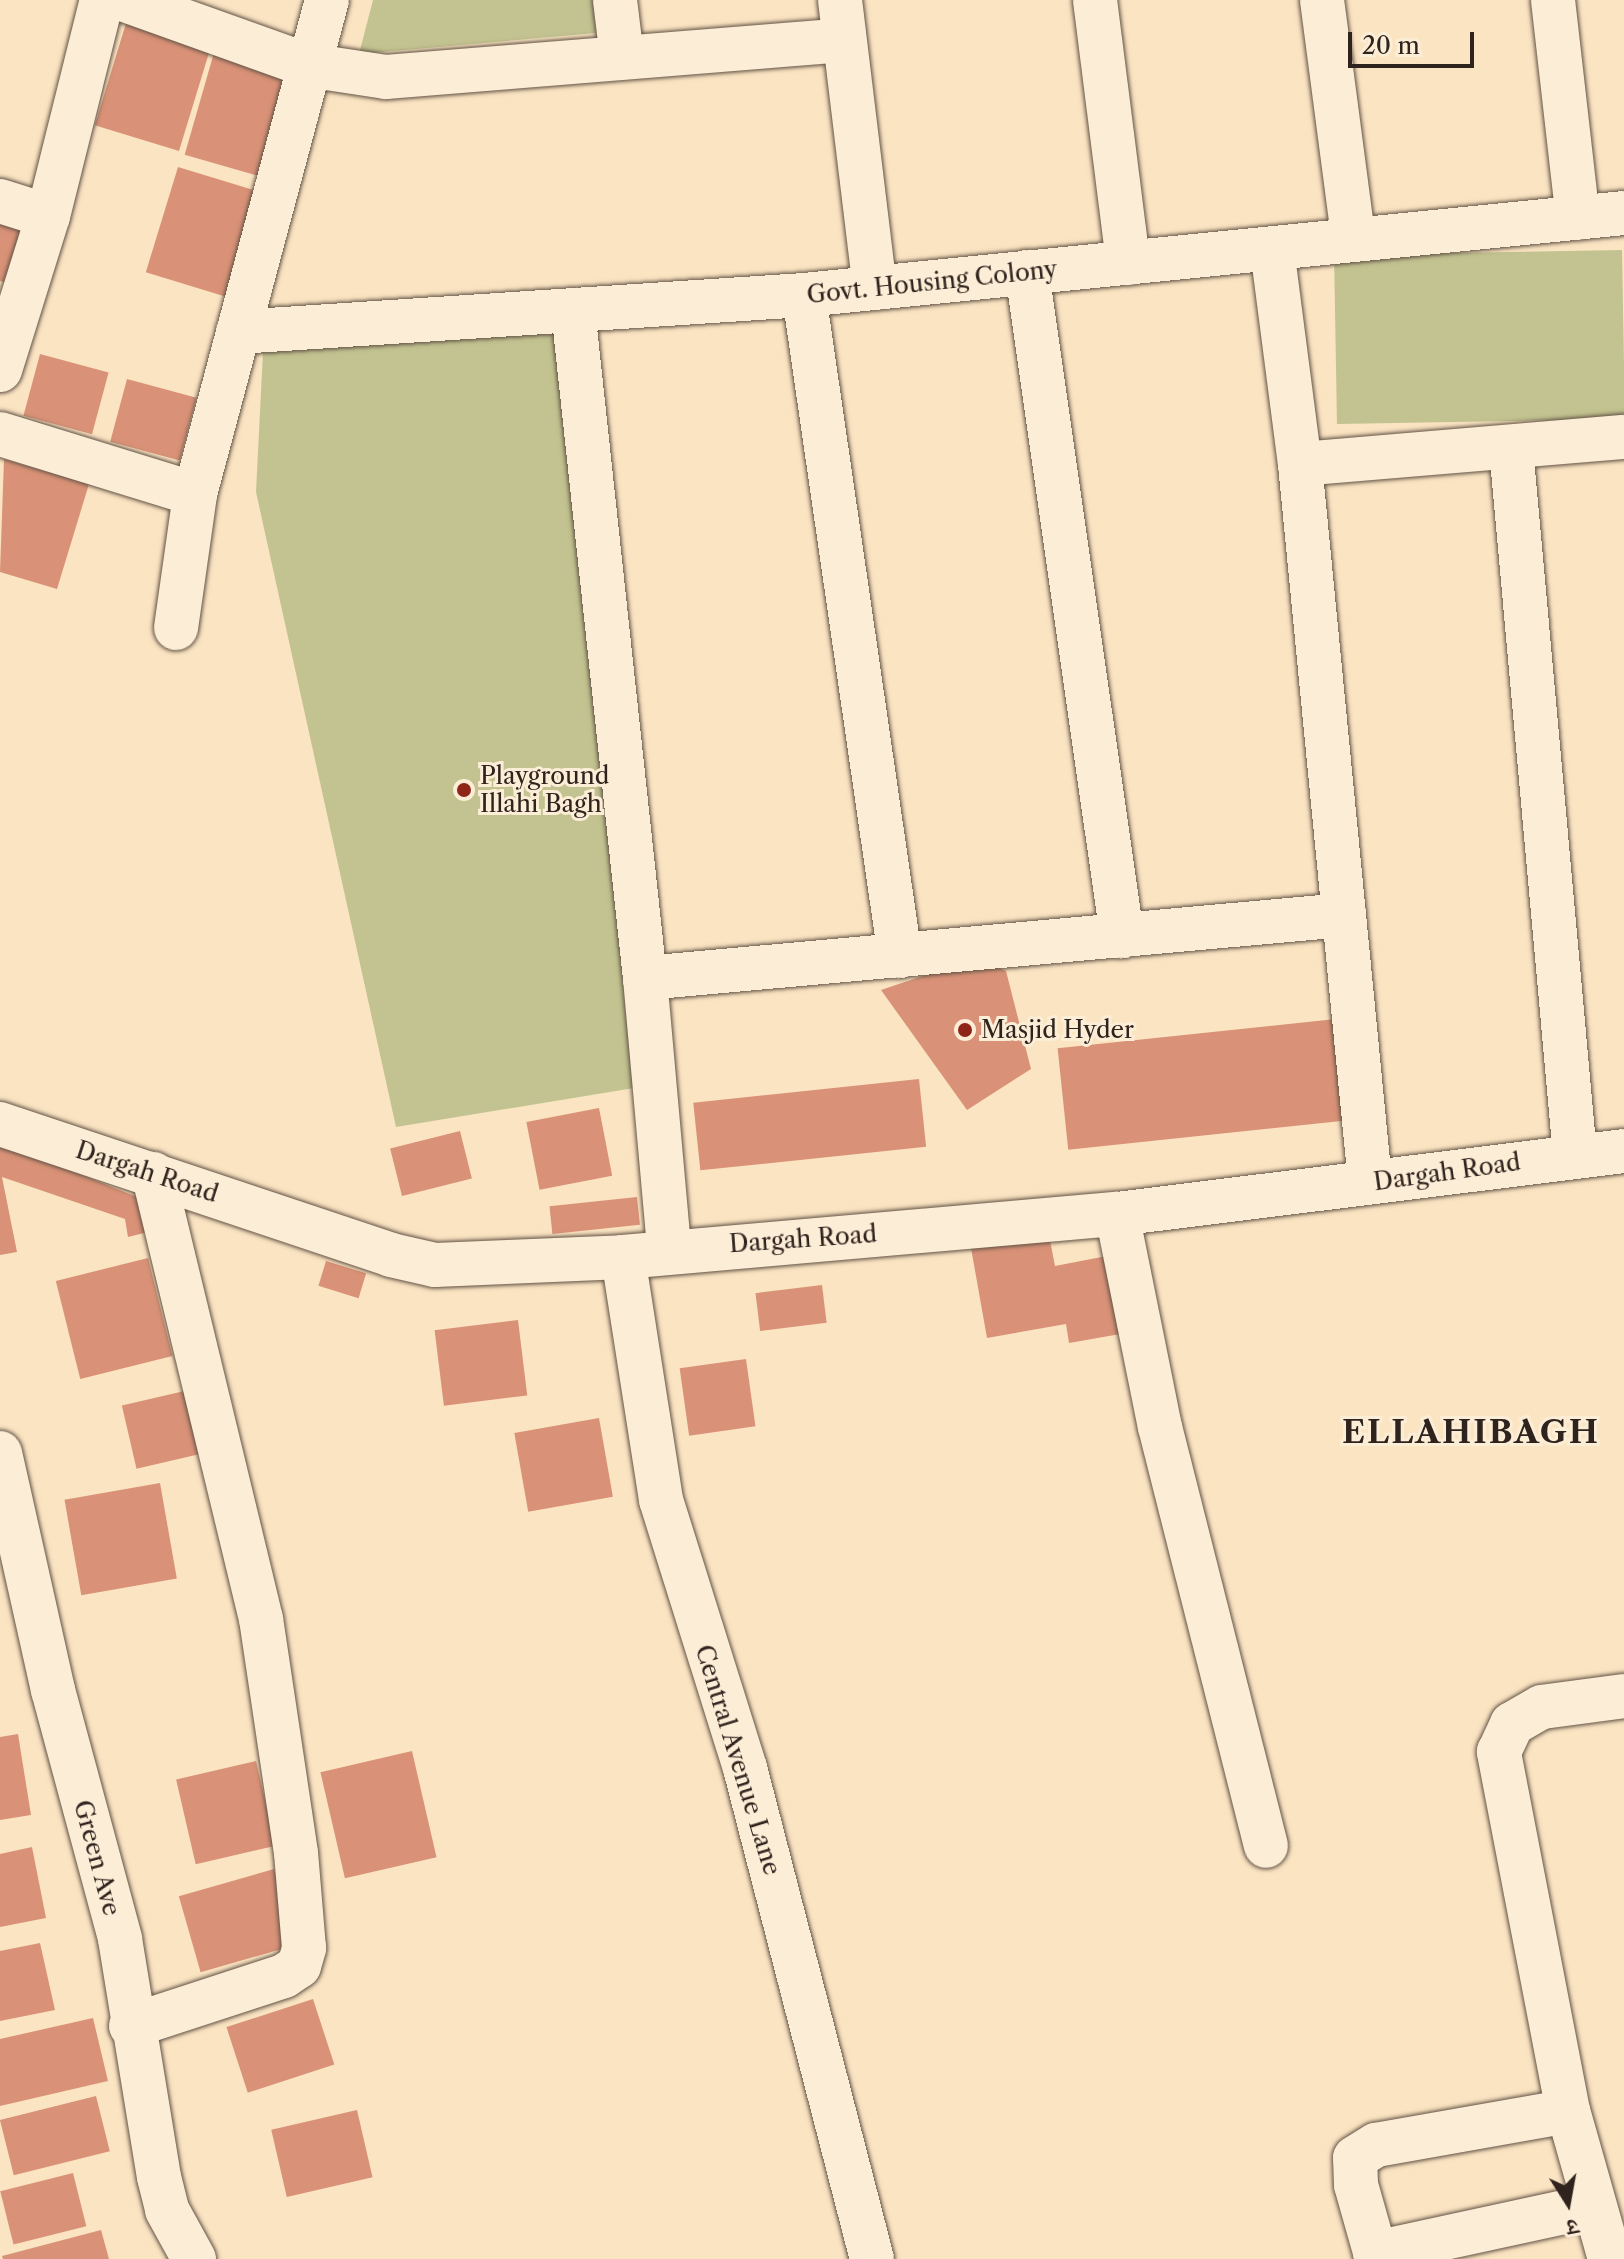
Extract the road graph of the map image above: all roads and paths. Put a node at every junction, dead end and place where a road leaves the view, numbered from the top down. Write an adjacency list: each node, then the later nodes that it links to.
1 (102, 0): 13 (street)
2 (125, 0): 10 (street)
3 (327, 0): 10 (street)
4 (615, 0): 9 (street)
5 (1095, 0): 17 (street)
6 (1322, 0): 15 (street)
7 (1553, 0): 14 (street)
8 (842, 20): 9 (street); 19 (street)
9 (622, 58): 10 (street)
10 (307, 65): 22 (street)
11 (0, 201): 13 (street)
12 (1624, 213): 14 (street, Govt. Housing Colony)
13 (48, 216): 23 (street)
14 (1578, 218): 15 (street, Govt. Housing Colony)
15 (1353, 236): 16 (street, Govt. Housing Colony)
16 (1272, 249): 17 (street, Govt. Housing Colony); 27 (street)
17 (1128, 263): 18 (street, Govt. Housing Colony)
18 (1027, 272): 19 (street, Govt. Housing Colony); 31 (street)
19 (875, 288): 20 (street, Govt. Housing Colony)
20 (804, 295): 21 (street, Govt. Housing Colony); 32 (street)
21 (573, 310): 22 (street, Govt. Housing Colony); 33 (street)
22 (238, 332): 28 (street)
23 (0, 370)
24 (0, 434): 28 (street)
25 (1624, 437): 26 (street)
26 (1511, 448): 27 (street); 36 (street)
27 (1300, 464): 30 (street)
28 (195, 494): 29 (street)
29 (176, 628)
30 (1344, 915): 31 (street); 38 (street)
31 (1122, 936): 32 (street)
32 (900, 956): 33 (street)
33 (645, 978): 40 (street)
34 (0, 1124): 37 (street, Dargah Road)
35 (1624, 1151): 36 (street, Dargah Road)
36 (1575, 1155): 38 (street, Dargah Road)
37 (153, 1174): 41 (street, Dargah Road); 45 (street)
38 (1370, 1182): 39 (street, Dargah Road)
39 (1117, 1214): 40 (street, Dargah Road); 44 (street)
40 (669, 1249): 41 (street, Dargah Road)
41 (623, 1257): 50 (street, Central Avenue Lane)
42 (0, 1453): 45 (street, Green Ave)
43 (1624, 1696): 46 (street)
44 (1266, 1846)
45 (131, 2026): 49 (street, Green Ave)
46 (1568, 2111): 47 (street); 48 (street)
47 (1592, 2206): 48 (street); 51 (street)
48 (1376, 2256)
49 (194, 2259)
50 (872, 2259)
51 (1610, 2259)

